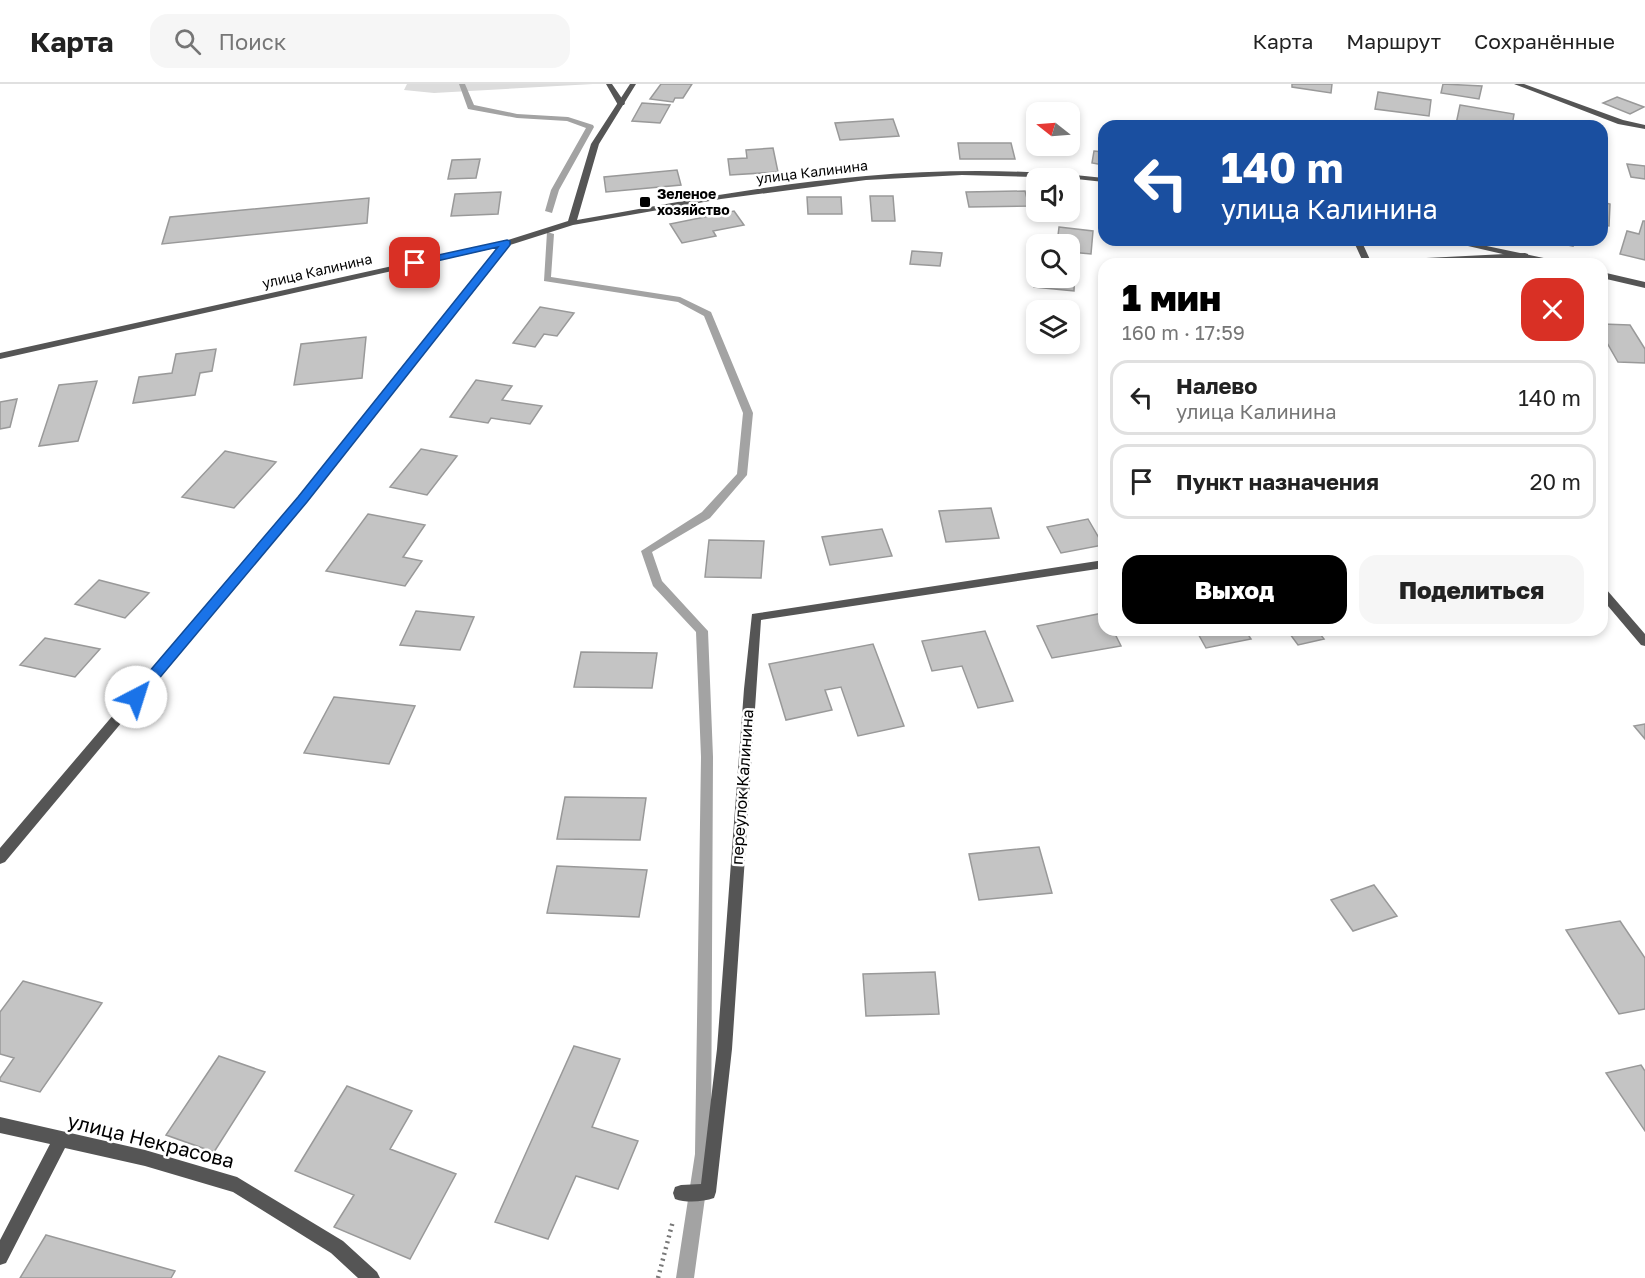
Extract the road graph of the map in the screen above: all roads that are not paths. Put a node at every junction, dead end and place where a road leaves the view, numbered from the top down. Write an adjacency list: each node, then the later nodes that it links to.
1 (609, 84): 4 (street)
2 (633, 84): 4 (street)
3 (1517, 84): 5 (street)
4 (621, 103): 7 (street)
5 (1645, 127)
6 (1098, 179): 7 (street, улица Калинина)
7 (572, 223): 8 (street, улица Калинина)
8 (507, 243): 15 (street, улица Калинина); 19 (street)
9 (1476, 246): 10 (street)
10 (1525, 256): 11 (street); 12 (street)
11 (1486, 258)
12 (1533, 258)
13 (1608, 276): 14 (street)
14 (1645, 285)
15 (0, 356)
16 (1098, 565): 22 (street, переулок Калинина)
17 (1608, 599): 18 (street)
18 (1645, 642)
19 (0, 858)
20 (0, 1125): 21 (street, улица Некрасова)
21 (61, 1140): 23 (street); 24 (street, улица Некрасова)
22 (681, 1193)
23 (0, 1257)
24 (371, 1278)

